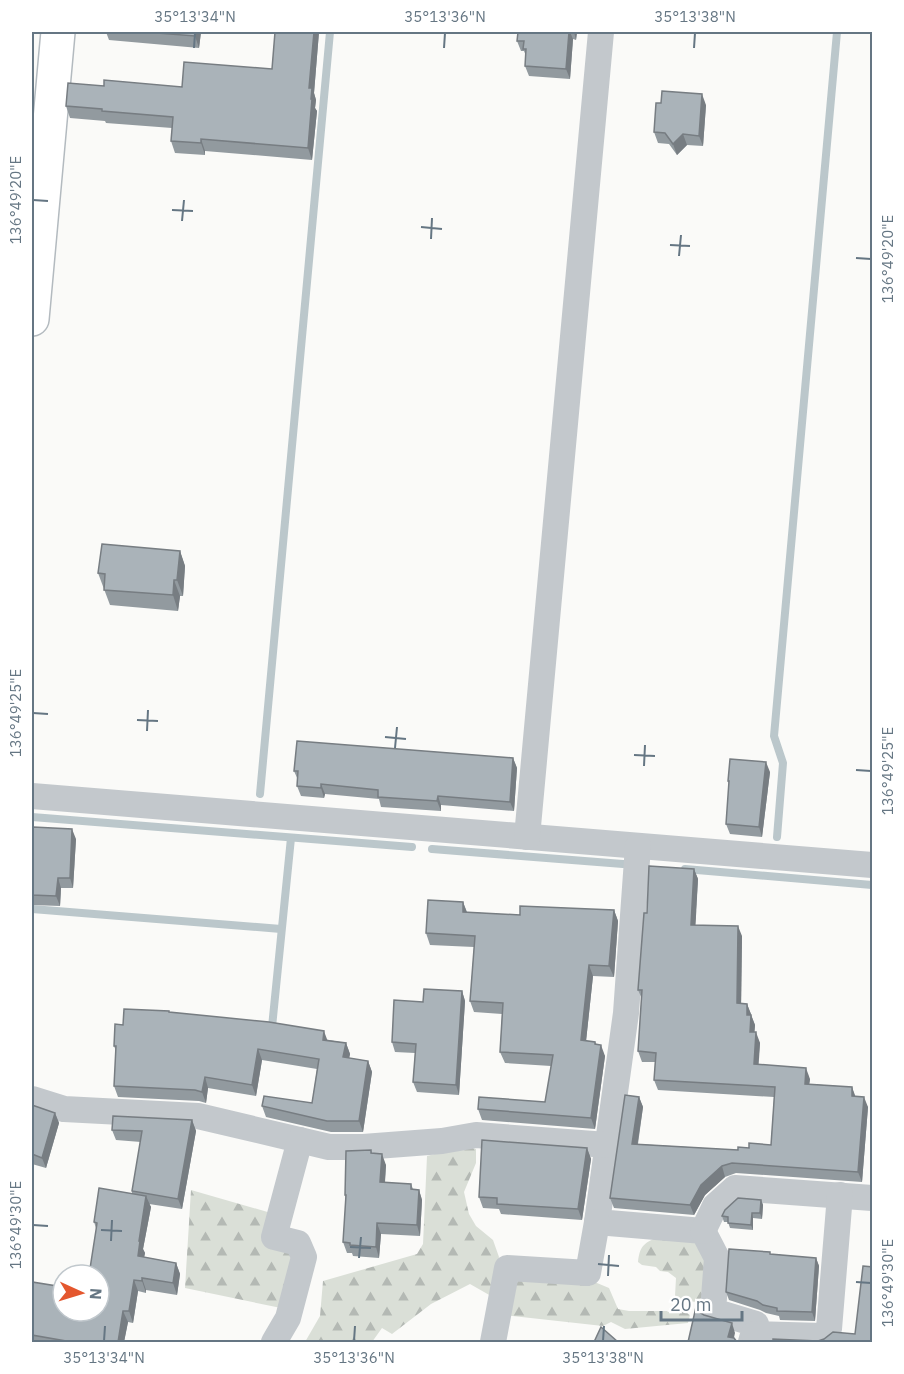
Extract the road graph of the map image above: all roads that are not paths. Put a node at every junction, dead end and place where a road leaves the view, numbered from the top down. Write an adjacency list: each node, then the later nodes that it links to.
1 (58, 32): 3 (main road)
2 (601, 32): 5 (street)
3 (32, 319)
4 (32, 796): 5 (street)
5 (528, 837): 6 (street)
6 (638, 846): 7 (street); 10 (street)
7 (873, 865)
8 (32, 1099): 9 (street)
9 (300, 1140): 10 (street); 16 (street)
10 (607, 1145): 13 (street)
11 (840, 1195): 12 (street); 14 (street); 15 (street)
12 (873, 1198)
13 (597, 1222): 14 (street); 17 (street)
14 (703, 1231): 15 (street)
15 (753, 1338)
16 (274, 1342)
17 (493, 1342)

